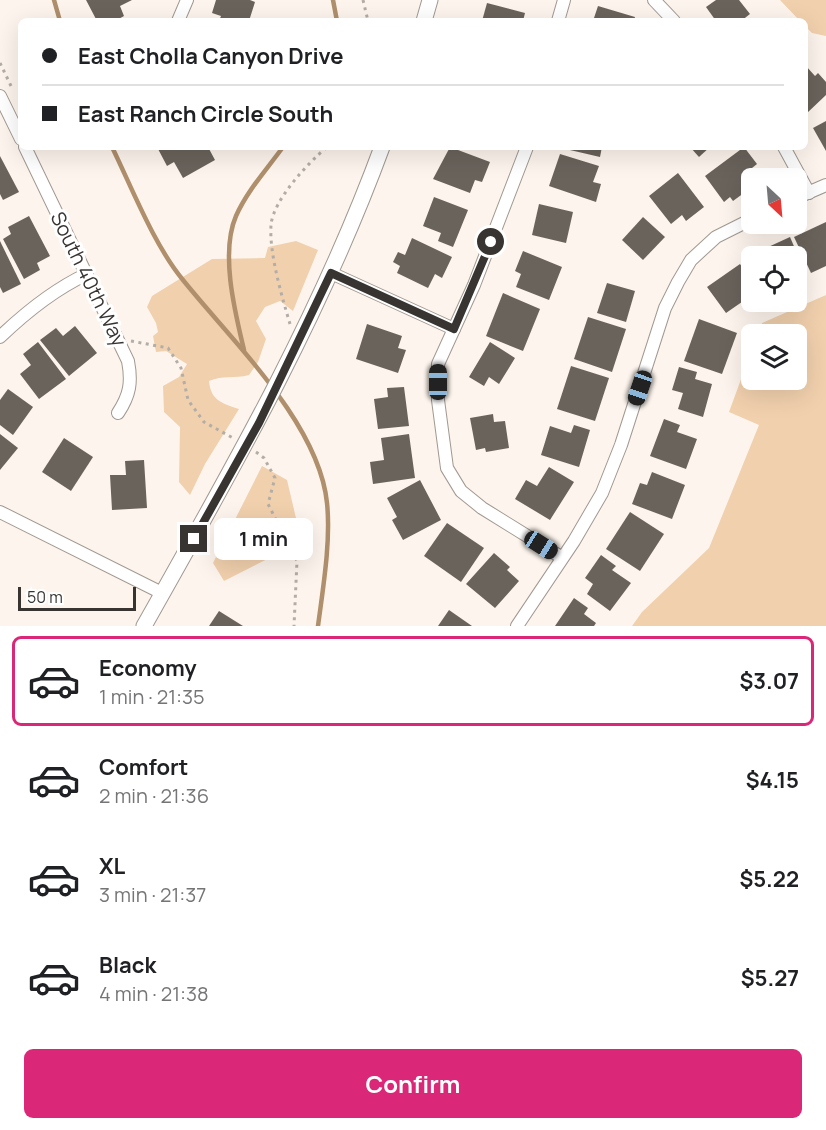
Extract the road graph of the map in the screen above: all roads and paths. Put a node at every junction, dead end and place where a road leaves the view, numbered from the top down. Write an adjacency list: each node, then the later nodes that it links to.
1 (187, 0): 6 (street)
2 (363, 0): 7 (path)
3 (430, 0): 8 (street)
4 (564, 0): 9 (street)
5 (654, 0): 10 (street)
6 (179, 18)
7 (367, 18)
8 (425, 18)
9 (559, 18)
10 (671, 18)
11 (0, 63): 12 (path)
12 (16, 95)
13 (0, 96): 14 (street)
14 (18, 133)
15 (26, 150): 24 (street, South 40th Way)
16 (324, 150): 27 (path)
17 (380, 150): 23 (street)
18 (525, 150): 25 (street)
19 (786, 150): 21 (street)
20 (826, 185): 21 (street)
21 (809, 193)
22 (741, 224): 30 (street)
23 (331, 273): 25 (street); 27 (street)
24 (87, 274): 26 (street); 28 (street, South 40th Way)
25 (454, 329): 30 (street)
26 (0, 337)
27 (296, 345): 31 (street)
28 (117, 413)
29 (0, 512): 31 (street)
30 (561, 557): 33 (street)
31 (162, 593): 32 (street)
32 (144, 626)
33 (517, 626)

